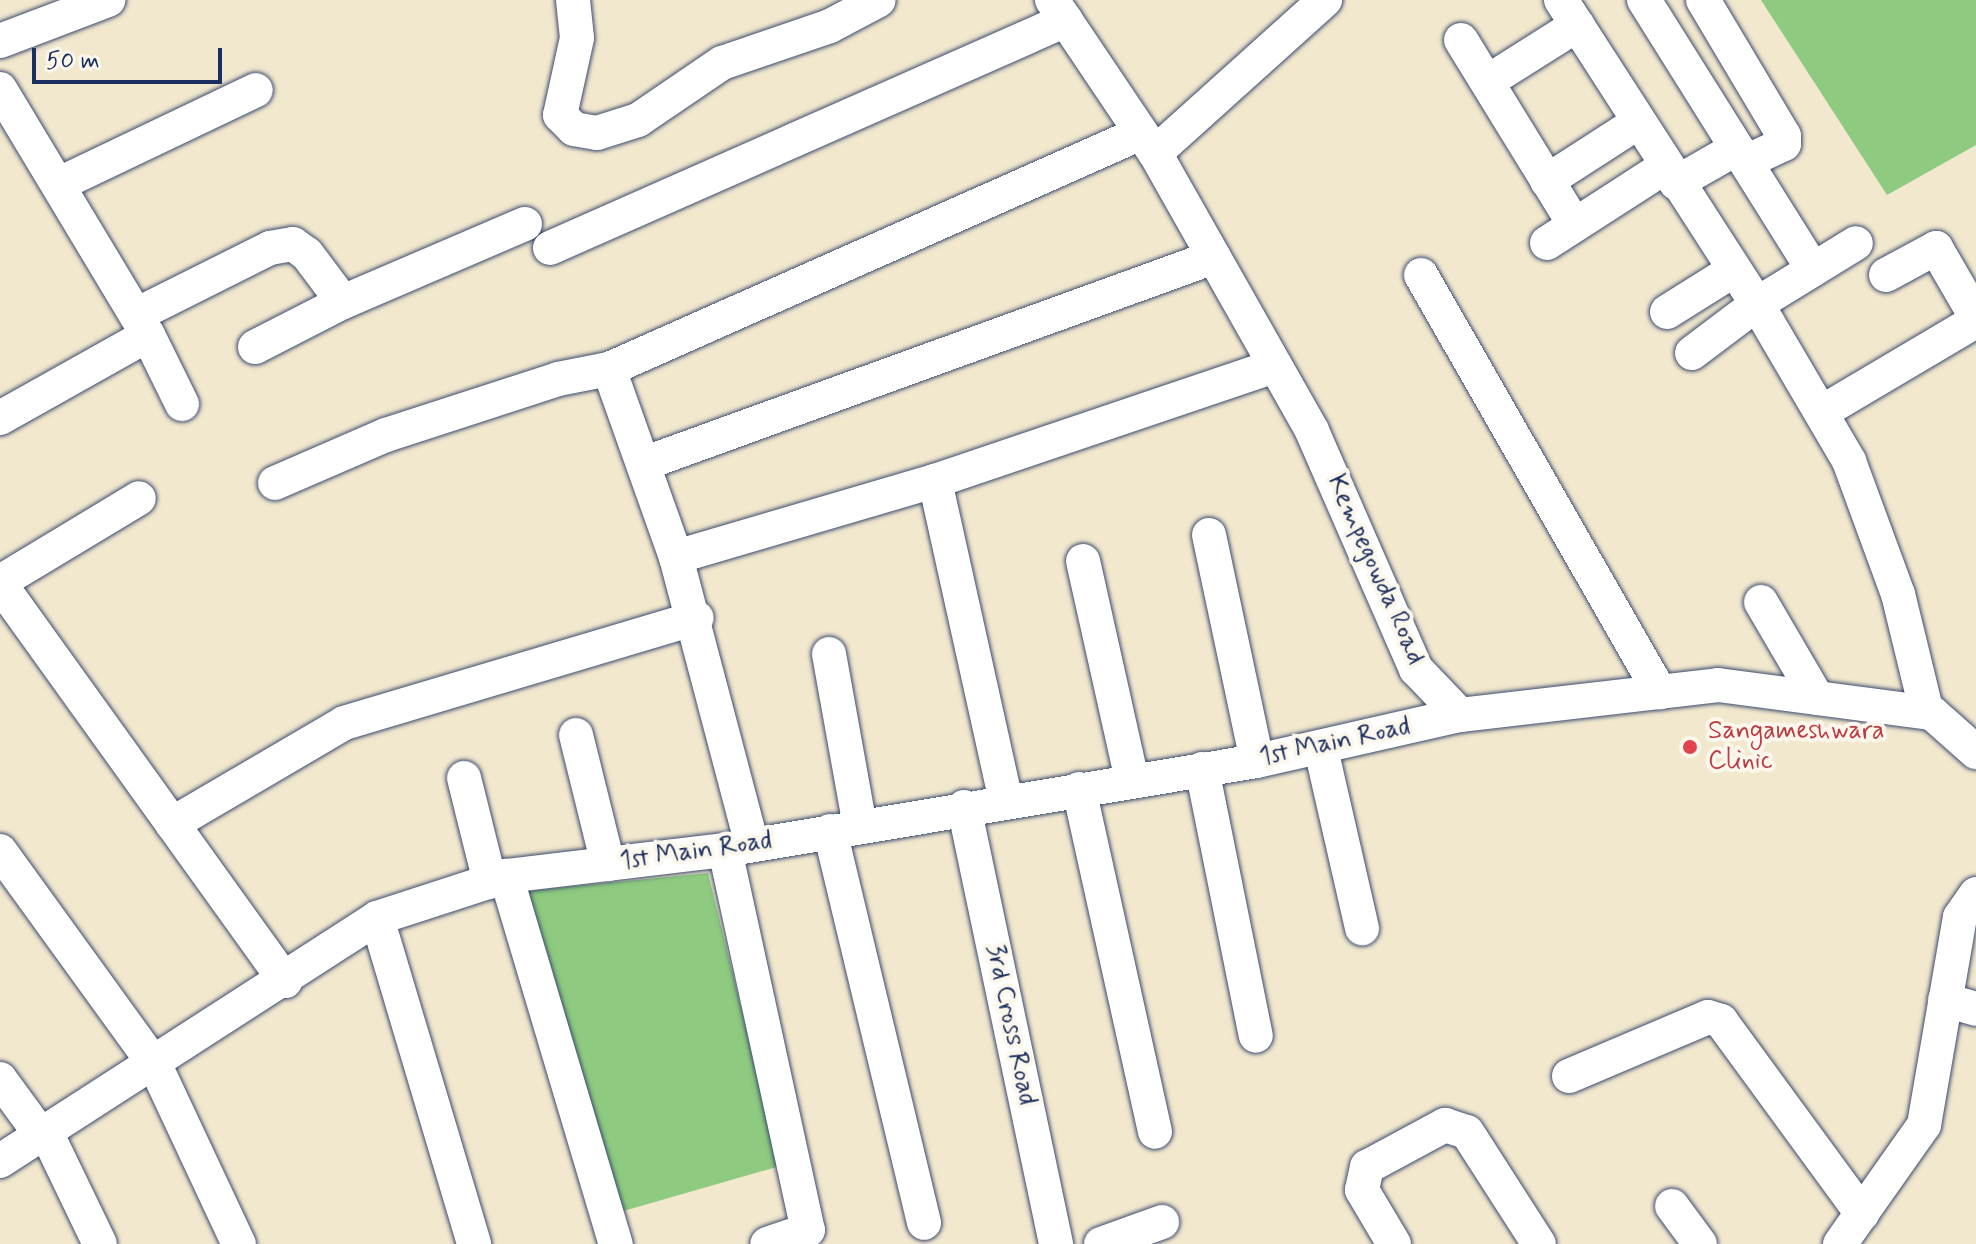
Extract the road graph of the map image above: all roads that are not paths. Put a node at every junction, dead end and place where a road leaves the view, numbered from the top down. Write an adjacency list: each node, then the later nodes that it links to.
1 (108, 0): 10 (street)
2 (573, 0): 3 (street)
3 (879, 0)
4 (1325, 0): 15 (street)
5 (1644, 0): 16 (street)
6 (1703, 0): 16 (street)
7 (1059, 10): 15 (street, Kempegowda Road); 22 (street)
8 (1569, 13): 11 (street); 14 (street)
9 (1461, 40): 11 (street)
10 (0, 41)
11 (1487, 82): 18 (street)
12 (0, 89): 19 (street)
13 (256, 90): 19 (street)
14 (1637, 123): 17 (street); 18 (street)
15 (1148, 143): 23 (street, Kempegowda Road); 36 (street)
16 (1741, 155): 17 (street); 24 (street)
17 (1670, 175): 18 (street); 25 (street)
18 (1547, 181)
19 (59, 184): 32 (street)
20 (525, 224): 28 (street)
21 (1856, 243): 24 (street)
22 (550, 248)
23 (1214, 257): 35 (street, Kempegowda Road); 40 (street)
24 (1813, 269): 29 (street)
25 (1734, 270): 29 (street); 30 (street)
26 (1421, 275): 51 (street)
27 (1886, 275): 31 (street)
28 (343, 302): 32 (street); 33 (street)
29 (1757, 304): 34 (street); 38 (street)
30 (1667, 312)
31 (1976, 319): 38 (street)
32 (142, 325): 37 (street); 39 (street)
33 (255, 347)
34 (1692, 353)
35 (1275, 366): 41 (street); 54 (street, Kempegowda Road)
36 (609, 369): 40 (street); 42 (street)
37 (182, 404)
38 (1822, 412): 53 (street)
39 (0, 418)
40 (643, 464): 45 (street)
41 (935, 481): 45 (street); 63 (street)
42 (275, 483)
43 (139, 498): 47 (street)
44 (1209, 535): 58 (street)
45 (676, 557): 49 (street)
46 (1083, 561): 61 (street)
47 (3, 593): 65 (street)
48 (1761, 602): 52 (street)
49 (697, 618): 65 (street); 67 (street)
50 (829, 654): 66 (street)
51 (1660, 692): 52 (street); 54 (street)
52 (1817, 698): 53 (street)
53 (1927, 713): 57 (street)
54 (1460, 715): 56 (street, 1st Main Road)
55 (576, 735): 69 (street)
56 (1321, 749): 58 (street, 1st Main Road); 73 (street)
57 (1976, 752)
58 (1257, 761): 59 (street, 1st Main Road)
59 (1202, 769): 61 (street, 1st Main Road); 76 (street)
60 (464, 778): 70 (street)
61 (1132, 780): 62 (street, 1st Main Road)
62 (1079, 789): 63 (street, 1st Main Road); 80 (street)
63 (1006, 800): 64 (street, 1st Main Road)
64 (964, 807): 66 (street, 1st Main Road); 92 (street, 3rd Cross Road)
65 (172, 824): 74 (street)
66 (845, 828): 67 (street, 1st Main Road); 86 (street)
67 (739, 848): 69 (street, 1st Main Road); 91 (street)
68 (0, 851): 77 (street)
69 (608, 864): 70 (street, 1st Main Road)
70 (498, 879): 72 (street, 1st Main Road); 90 (street)
71 (1976, 894): 75 (street)
72 (377, 918): 74 (street, 1st Main Road); 89 (street)
73 (1362, 928)
74 (285, 981): 77 (street, 1st Main Road)
75 (1961, 1005): 84 (street)
76 (1256, 1036)
77 (155, 1065): 81 (street, 1st Main Road); 88 (street)
78 (1569, 1076): 84 (street)
79 (0, 1079): 81 (street)
80 (1155, 1132)
81 (44, 1134): 82 (street, 1st Main Road); 87 (street)
82 (0, 1161)
83 (1672, 1206): 96 (street)
84 (1862, 1214): 97 (street)
85 (1162, 1222): 93 (street)
86 (924, 1223)
87 (100, 1244)
88 (239, 1244)
89 (474, 1244)
90 (616, 1244)
91 (767, 1244)
92 (1056, 1244)
93 (1101, 1244)
94 (1394, 1244): 95 (street)
95 (1539, 1244)
96 (1700, 1244)
97 (1840, 1244)

